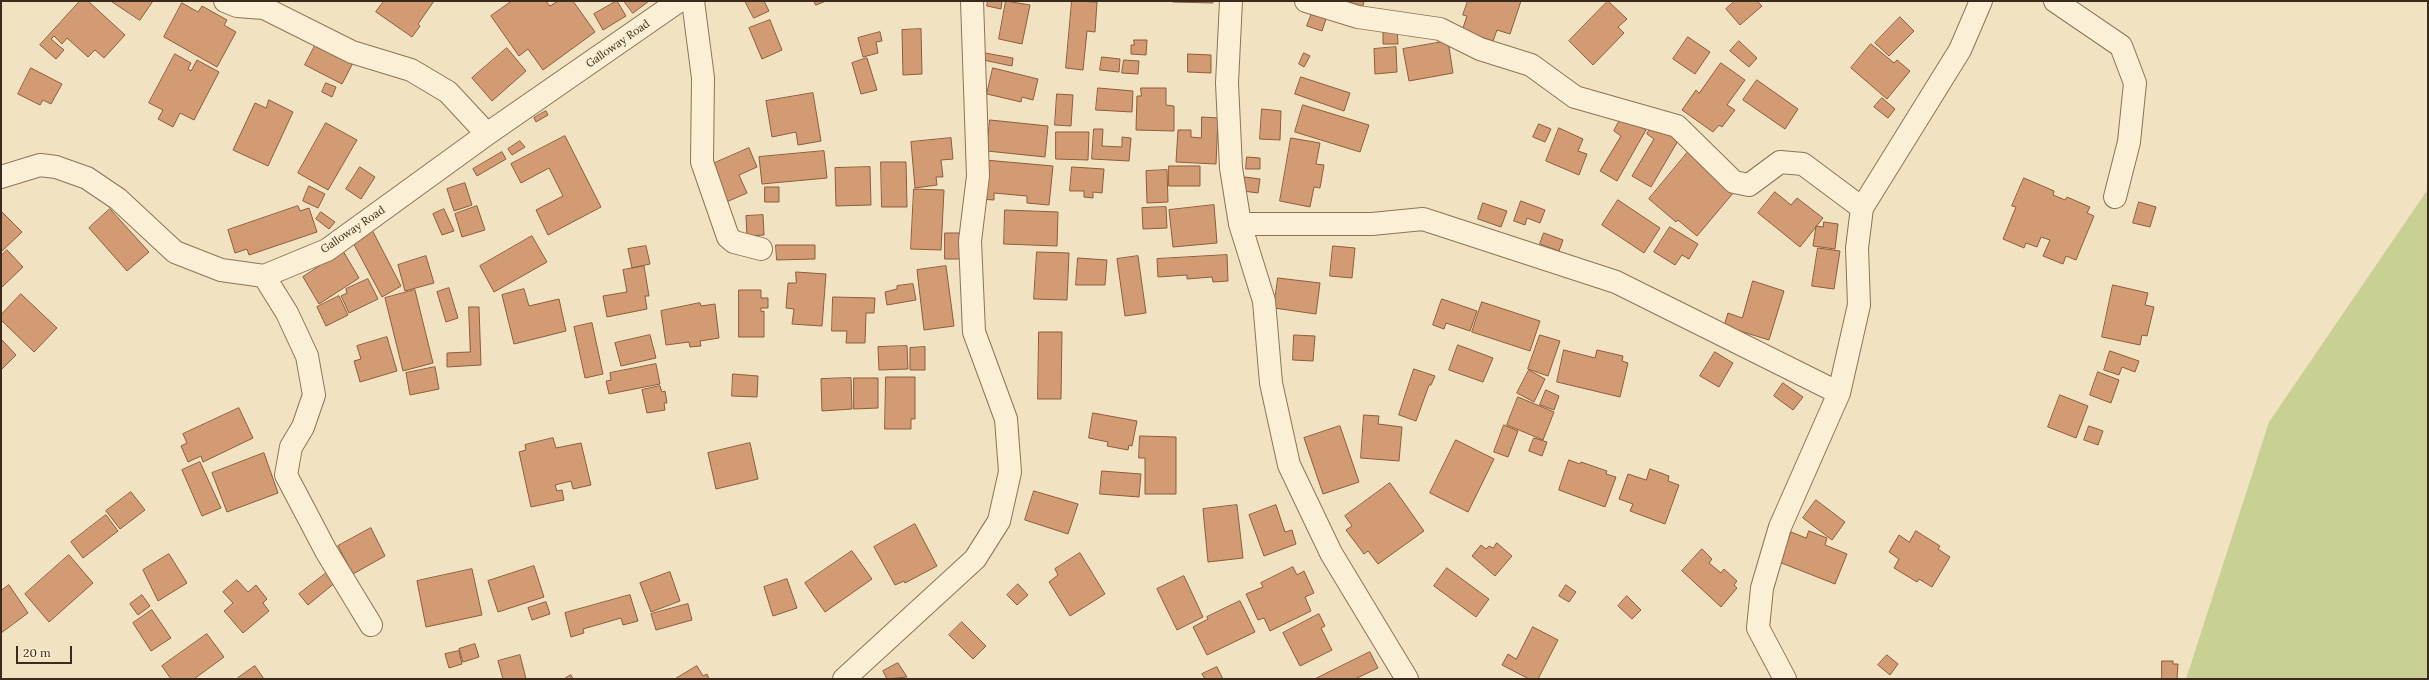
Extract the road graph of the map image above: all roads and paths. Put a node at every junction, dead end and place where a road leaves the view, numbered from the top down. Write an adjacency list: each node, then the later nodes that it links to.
1 (225, 1): 9 (street)
2 (679, 1): 9 (street, Galloway Road)
3 (693, 1): 14 (street)
4 (972, 1): 18 (street)
5 (1231, 1): 13 (street)
6 (1306, 1): 12 (street)
7 (1981, 1): 12 (street)
8 (2055, 1): 11 (street)
9 (487, 134): 15 (street, Galloway Road)
10 (1, 177): 15 (street)
11 (2115, 197)
12 (1862, 208): 16 (street)
13 (1240, 224): 16 (street); 19 (street)
14 (761, 249)
15 (264, 276): 17 (street)
16 (1839, 393): 20 (street)
17 (371, 625)
18 (844, 679)
19 (1406, 679)
20 (1785, 679)

